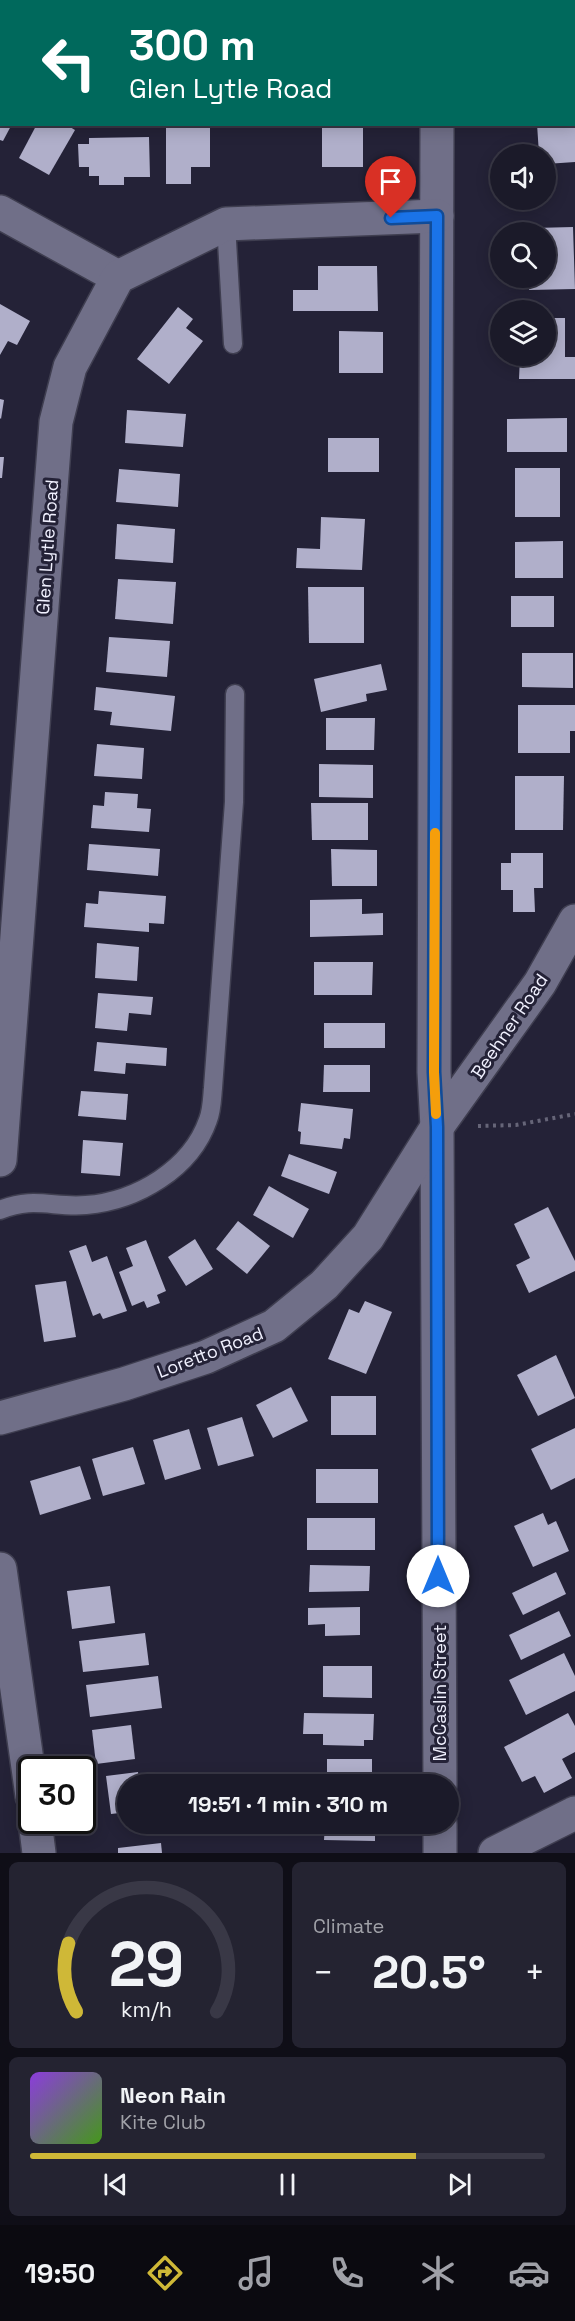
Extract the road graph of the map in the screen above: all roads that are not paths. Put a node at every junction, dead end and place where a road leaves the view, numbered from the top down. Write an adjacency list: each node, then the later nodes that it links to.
1 (437, 126): 3 (street, McCaslin Street)
2 (0, 212): 5 (street)
3 (437, 216): 4 (street); 9 (street, McCaslin Street)
4 (226, 224): 5 (street); 6 (lane)
5 (118, 278): 10 (street, Glen Lytle Road)
6 (233, 344)
7 (235, 694): 11 (lane)
8 (575, 921): 9 (street, Beehner Road)
9 (437, 1127): 12 (street, Loretto Road); 15 (street, McCaslin Street)
10 (0, 1160)
11 (0, 1210)
12 (0, 1418)
13 (0, 1569): 14 (street)
14 (26, 1756)
15 (440, 1774)
16 (575, 1813): 21 (street)
17 (37, 1834): 19 (street)
18 (440, 1834): 20 (street)
19 (39, 1853)
20 (440, 1853)
21 (495, 1853)

